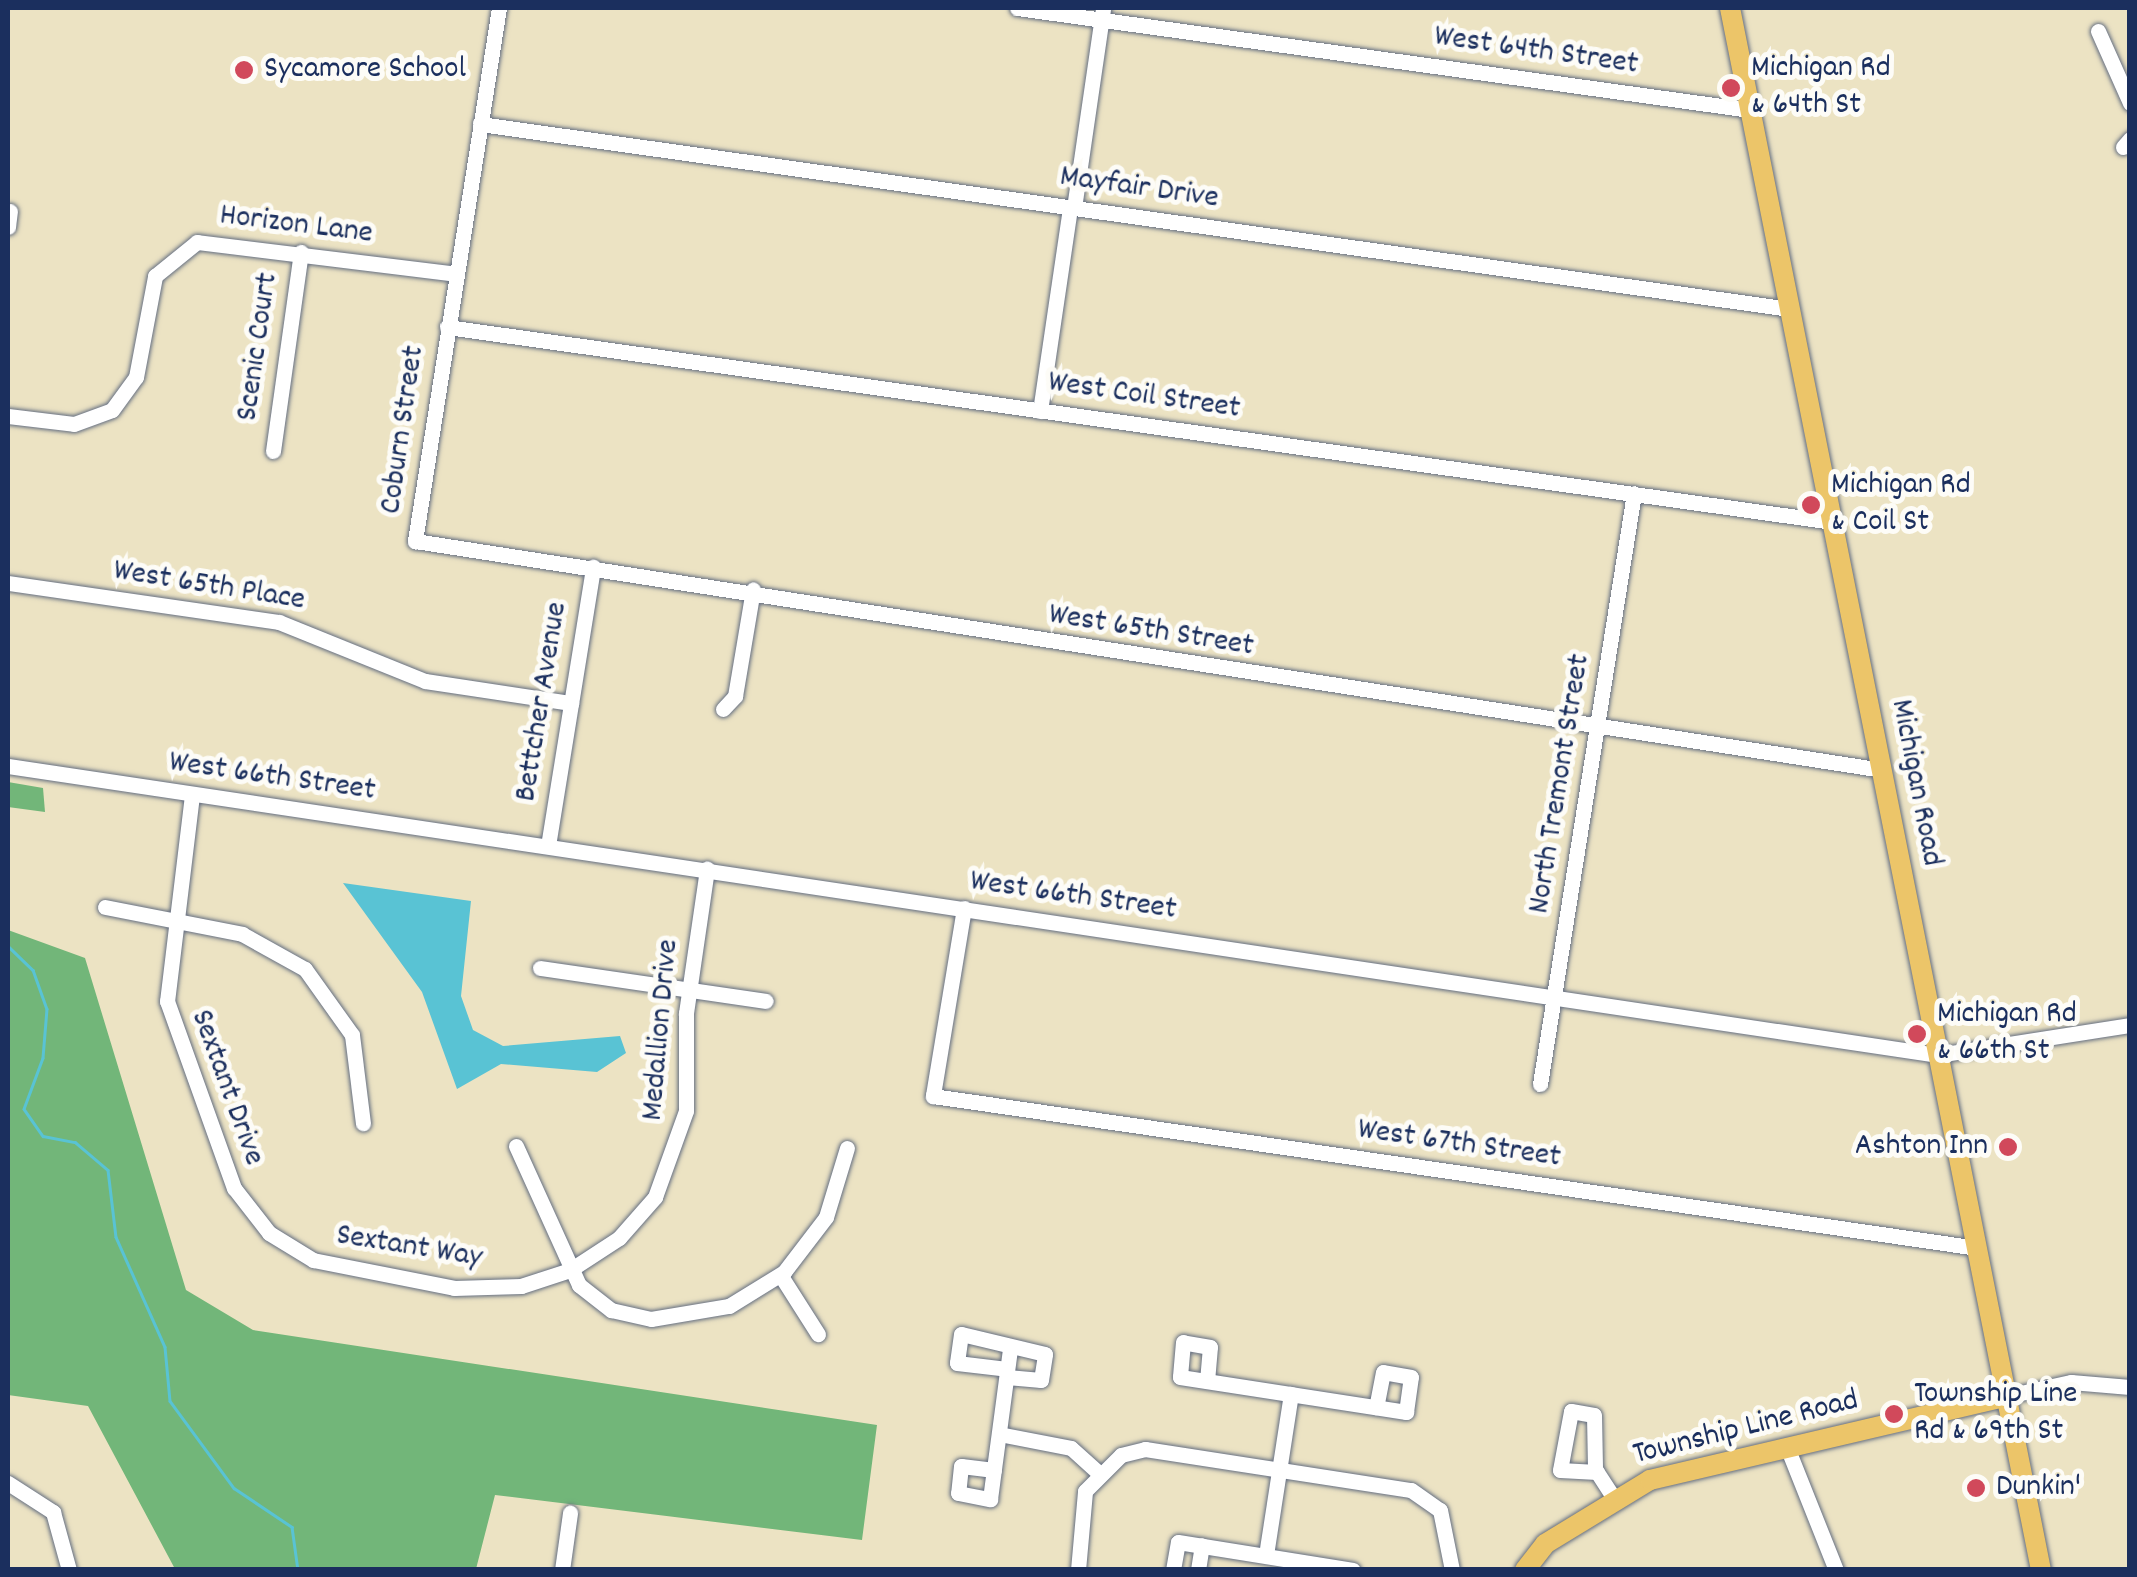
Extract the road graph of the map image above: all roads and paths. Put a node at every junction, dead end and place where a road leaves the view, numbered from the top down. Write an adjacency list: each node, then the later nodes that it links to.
1 (499, 8): 8 (street, Coburn Street)
2 (1017, 8): 4 (street, West 64th Street)
3 (1730, 8): 7 (main road, Michigan Road)
4 (1102, 13): 7 (street, West 64th Street); 9 (street)
5 (2098, 31): 6 (street)
6 (2130, 102)
7 (1750, 110): 12 (main road, Michigan Road)
8 (480, 124): 9 (street, Mayfair Drive); 11 (street, Coburn Street)
9 (1072, 208): 12 (street, Mayfair Drive); 14 (street)
10 (300, 252): 11 (street, Horizon Lane); 15 (street, Horizon Lane); 16 (street, Scenic Court)
11 (456, 274): 13 (street, Coburn Street)
12 (1790, 309): 18 (main road, Michigan Road)
13 (447, 327): 14 (street, West Coil Street); 19 (street, Coburn Street)
14 (1040, 411): 17 (street, West Coil Street)
15 (8, 416)
16 (272, 450)
17 (1634, 493): 18 (street, West Coil Street); 25 (street, North Tremont Street)
18 (1832, 522): 27 (main road, Michigan Road)
19 (415, 540): 20 (street, West 65th Street)
20 (593, 567): 22 (street, West 65th Street); 23 (street, Bettcher Avenue)
21 (8, 583): 23 (street, West 65th Place)
22 (753, 590): 24 (street); 25 (street, West 65th Street)
23 (571, 704): 29 (street, Bettcher Avenue)
24 (722, 709)
25 (1598, 727): 27 (street, West 65th Street); 36 (street, North Tremont Street)
26 (8, 766): 28 (street, West 66th Street)
27 (1882, 770): 39 (main road, Michigan Road)
28 (192, 795): 29 (street, West 66th Street); 33 (street, Sextant Drive)
29 (548, 846): 30 (street, West 66th Street)
30 (706, 869): 32 (street, West 66th Street); 35 (street, Medallion Drive)
31 (105, 906): 33 (street)
32 (964, 908): 36 (street, West 66th Street); 44 (street, West 67th Street)
33 (174, 923): 41 (street); 45 (street, Sextant Drive)
34 (540, 968): 35 (street)
35 (689, 990): 37 (street); 46 (street, Medallion Drive)
36 (1555, 996): 39 (street, West 66th Street); 40 (street, North Tremont Street)
37 (766, 1001)
38 (2130, 1025): 39 (street, West 66th Street)
39 (1938, 1055): 44 (main road, Michigan Road)
40 (1540, 1084)
41 (364, 1123)
42 (516, 1146): 46 (street)
43 (847, 1148): 47 (street)
44 (1977, 1248): 54 (main road, Michigan Road)
45 (298, 1252): 46 (street, Sextant Way)
46 (570, 1270): 47 (street)
47 (781, 1276): 48 (street)
48 (818, 1334)
49 (1010, 1348): 50 (street); 50 (street); 50 (street)
50 (1007, 1373): 56 (street)
51 (1207, 1382): 53 (street)
52 (2130, 1387): 54 (street)
53 (1291, 1394): 55 (street); 61 (street)
54 (2006, 1396): 57 (main road, Township Line Road); 77 (main road, Michigan Road)
55 (1376, 1407)
56 (999, 1434): 58 (street); 59 (street)
57 (1787, 1448): 63 (main road, Township Line Road); 76 (street)
58 (994, 1470): 58 (street)
59 (1098, 1472): 61 (street); 70 (street)
60 (1597, 1472): 63 (street)
61 (1278, 1475): 66 (street); 74 (street)
62 (8, 1483): 68 (street)
63 (1614, 1498): 75 (main road, Township Line Road)
64 (570, 1513): 69 (street)
65 (1202, 1545): 66 (street); 71 (street); 72 (street)
66 (1266, 1554): 67 (street)
67 (1329, 1567): 73 (street)
68 (69, 1570)
69 (562, 1570)
70 (1078, 1570)
71 (1173, 1570)
72 (1198, 1570)
73 (1353, 1570)
74 (1452, 1570)
75 (1525, 1570)
76 (1836, 1570)
77 (2041, 1570)

